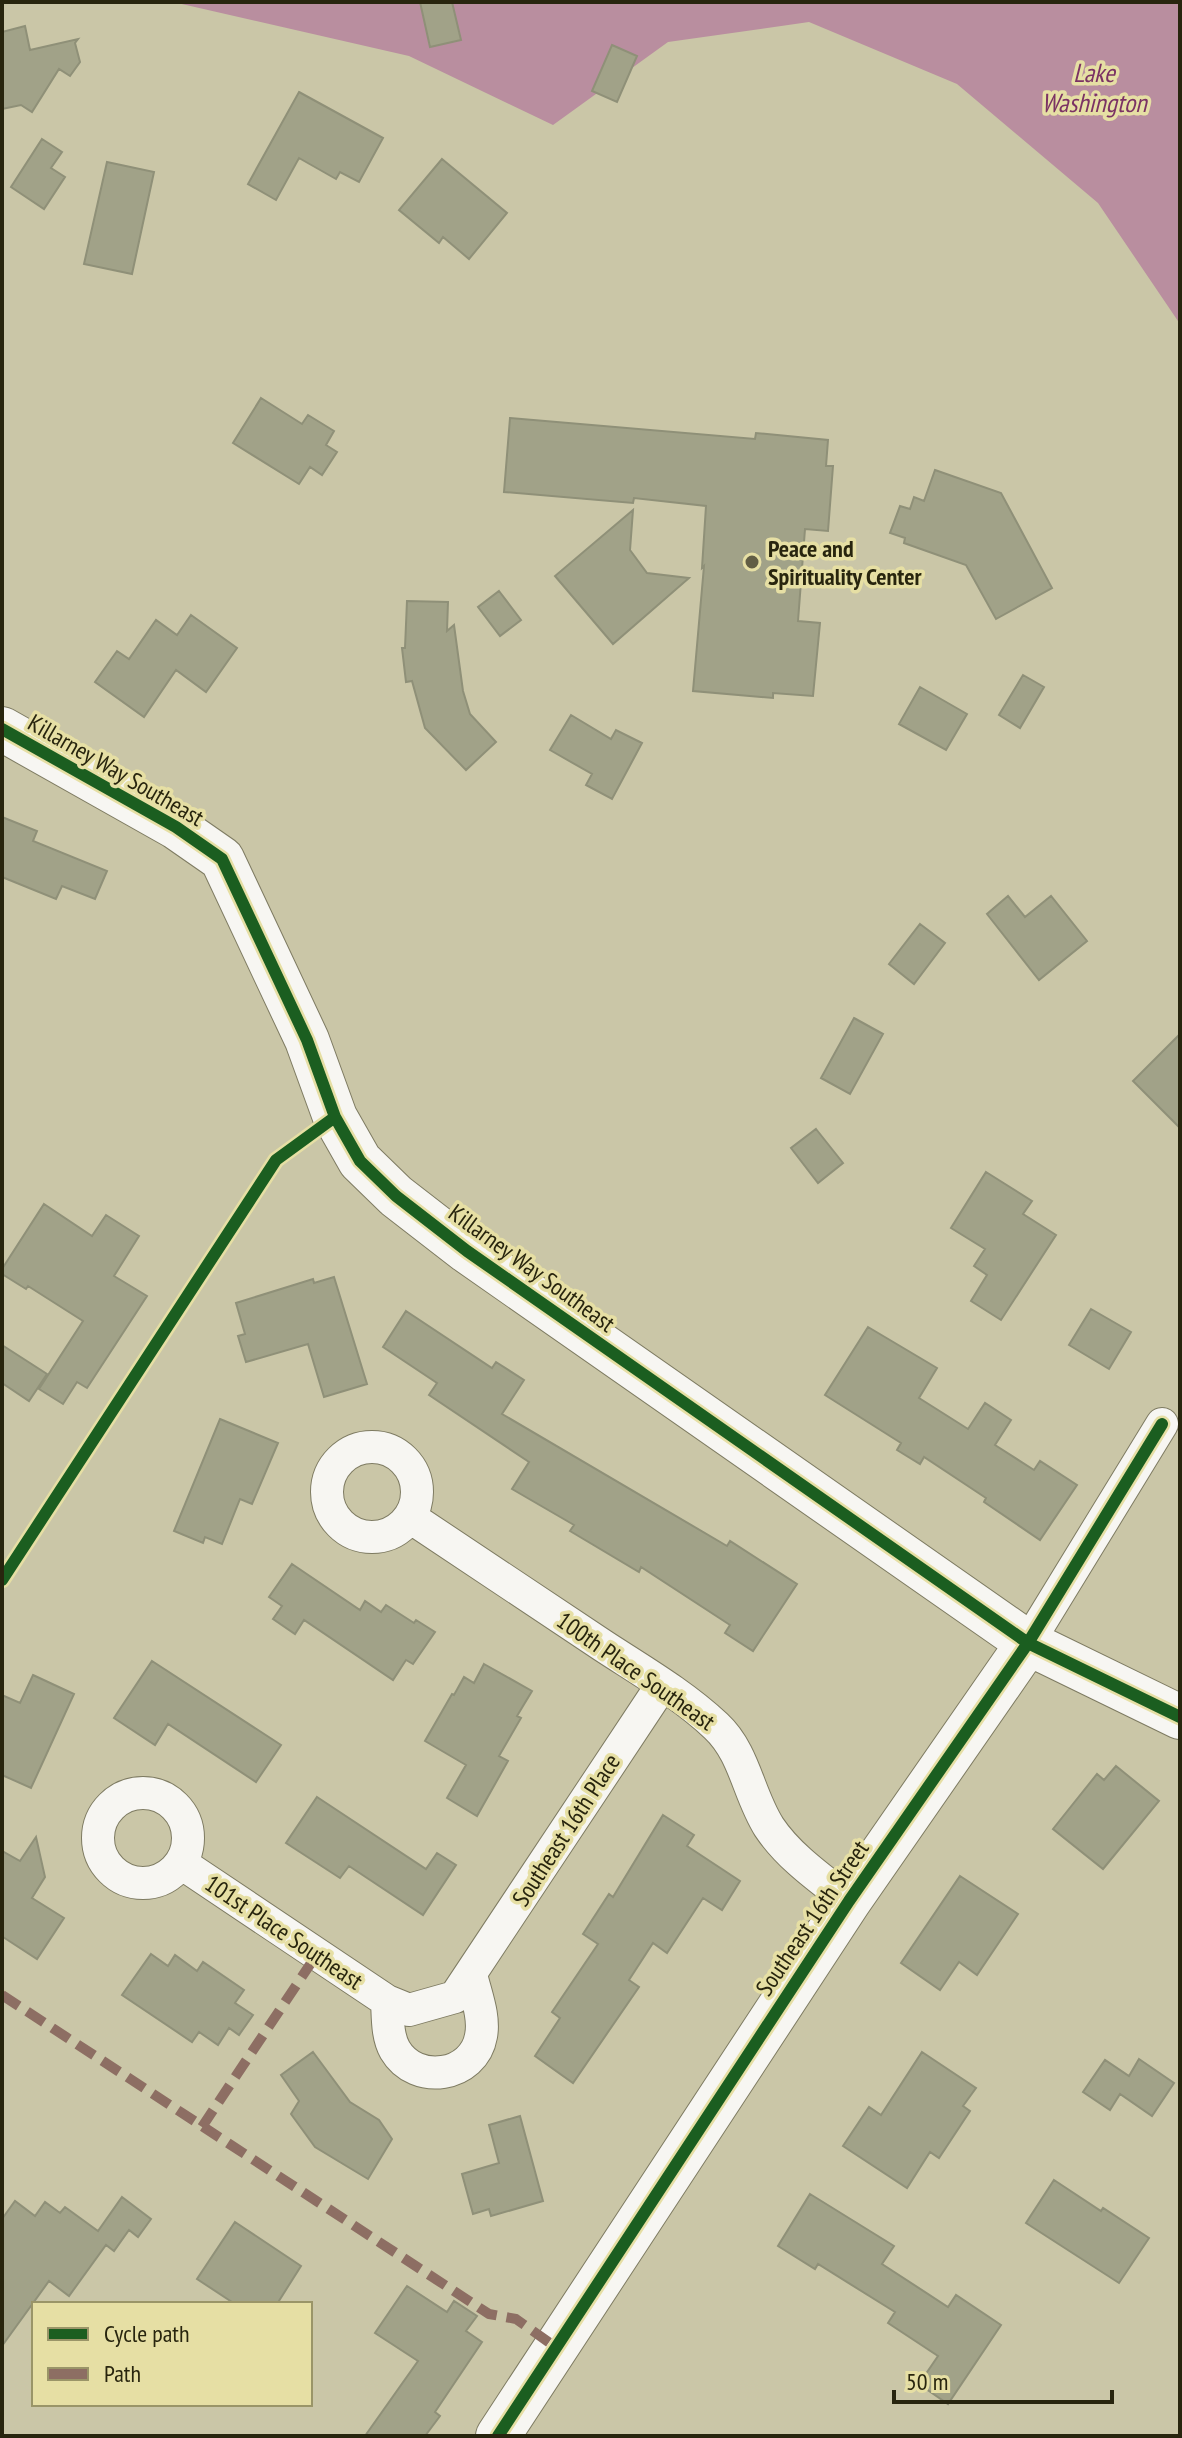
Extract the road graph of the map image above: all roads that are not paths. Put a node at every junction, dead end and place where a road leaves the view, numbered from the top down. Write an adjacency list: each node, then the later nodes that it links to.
1 (2, 729): 4 (street, Killarney Way Southeast)
2 (1162, 1424): 4 (street, Southeast 16th Street)
3 (410, 1517): 5 (street, 100th Place Southeast)
4 (1028, 1643): 6 (street, Killarney Way Southeast); 8 (street, Southeast 16th Street)
5 (662, 1685): 8 (street, 100th Place Southeast); 9 (street, Southeast 16th Place)
6 (1180, 1717)
7 (181, 1863): 10 (street, 101st Place Southeast)
8 (849, 1901): 12 (street, Southeast 16th Street)
9 (471, 1974): 10 (street, 101st Place Southeast); 11 (street, Southeast 16th Place)
10 (387, 2001): 11 (street, 101st Place Southeast)
11 (432, 2005)
12 (498, 2436)

